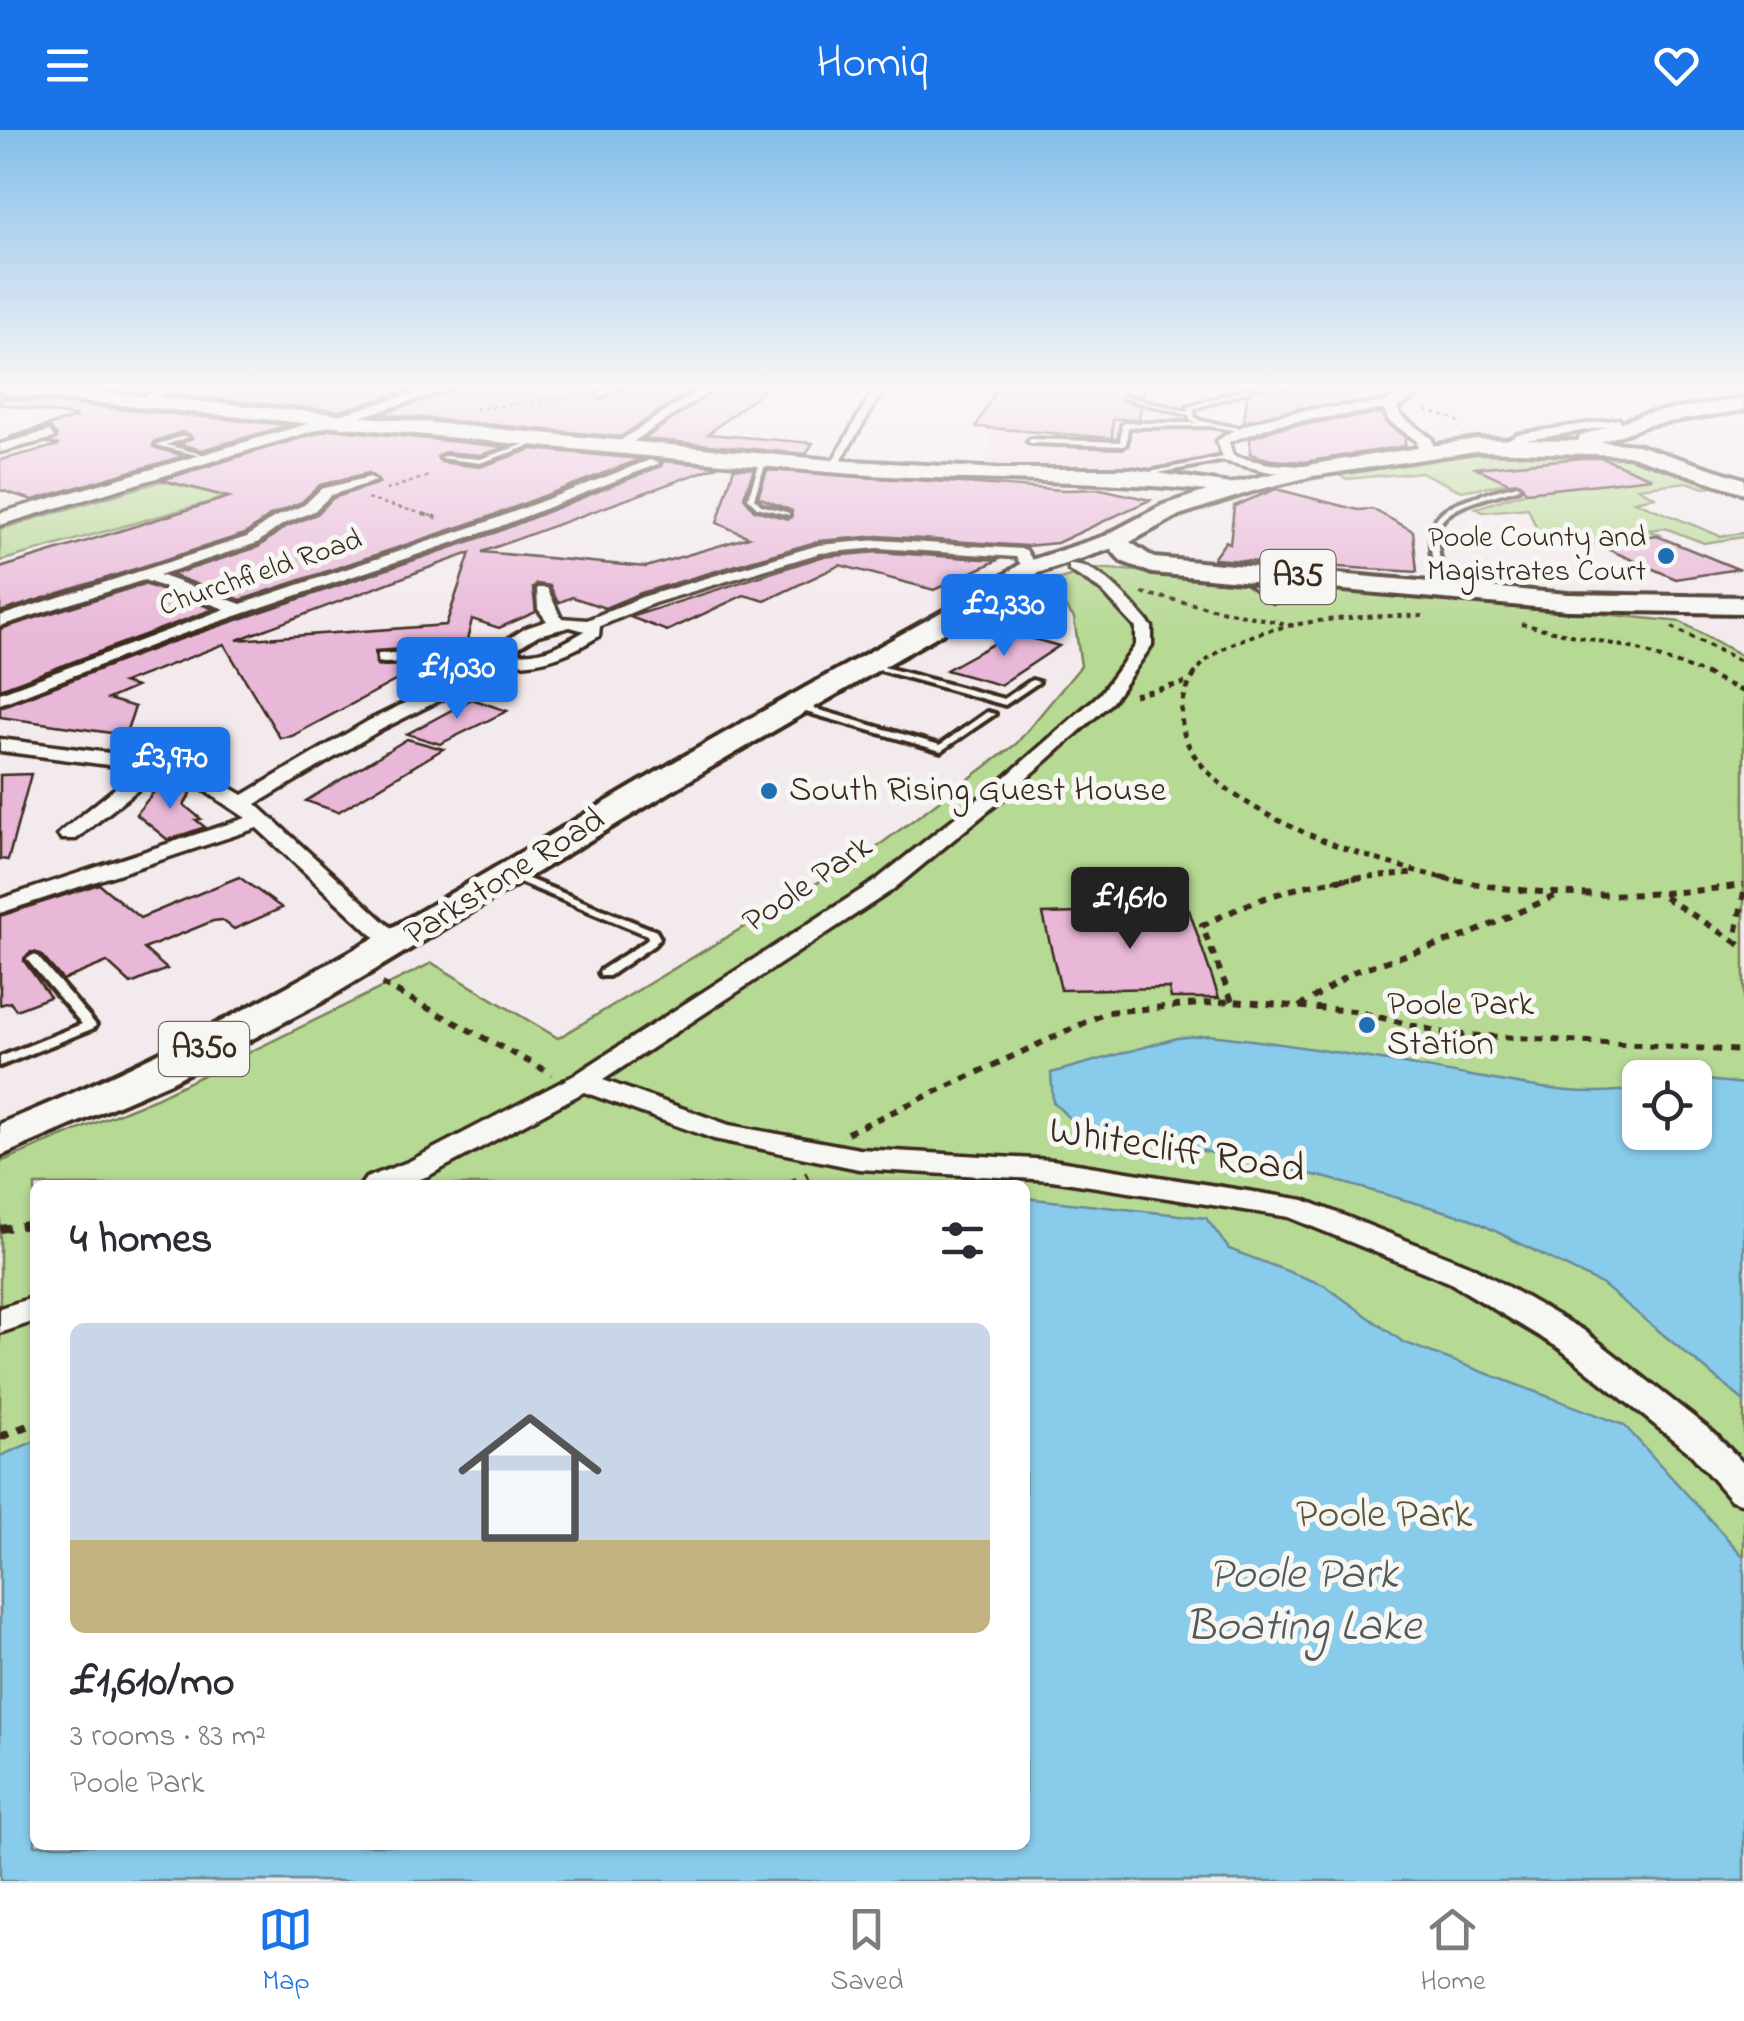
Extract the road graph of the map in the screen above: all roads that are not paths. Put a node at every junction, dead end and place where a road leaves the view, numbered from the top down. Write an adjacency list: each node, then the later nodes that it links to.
1 (167, 471): 17 (main road)
2 (638, 471): 26 (street, Churchfield Road)
3 (760, 471): 16 (lane)
4 (912, 471): 8 (highway)
5 (1159, 471): 8 (lane)
6 (1310, 471): 10 (highway, Parkstone Road)
7 (1701, 471): 11 (highway, Parkstone Road)
8 (1131, 476): 10 (highway); 15 (highway)
9 (370, 481): 14 (street)
10 (1246, 486): 15 (highway, Parkstone Road)
11 (1744, 486)
12 (1517, 488): 22 (lane)
13 (335, 507): 14 (street)
14 (310, 508): 21 (street)
15 (1171, 510): 18 (highway, Parkstone Road)
16 (786, 514)
17 (0, 519)
18 (1133, 553): 19 (main road, Parkstone Road / A350); 20 (main road, Parkstone Road / A350); 22 (highway, A35)
19 (1025, 560): 24 (main road, Parkstone Road / A350); 29 (street)
20 (1074, 568): 24 (main road, Parkstone Road / A350); 48 (street, Poole Park)
21 (145, 575): 26 (street); 27 (street)
22 (1444, 589): 25 (highway, A35)
23 (542, 591): 28 (street)
24 (997, 591): 32 (main road, Parkstone Road / A350)
25 (1744, 605)
26 (241, 609): 34 (street, Churchfield Road)
27 (0, 622)
28 (557, 623): 29 (street); 30 (street)
29 (590, 624): 30 (street)
30 (504, 656): 31 (street); 39 (street)
31 (384, 658)
32 (866, 663): 33 (lane); 35 (main road, Parkstone Road / A350)
33 (1035, 682)
34 (0, 699)
35 (792, 706): 36 (lane); 42 (main road, Parkstone Road / A350)
36 (990, 714)
37 (0, 745): 38 (street)
38 (156, 765): 39 (street); 41 (street)
39 (242, 803): 40 (street)
40 (258, 821): 43 (street); 44 (street)
41 (69, 835)
42 (511, 874): 44 (main road, Parkstone Road / A350); 46 (lane)
43 (0, 906)
44 (400, 943): 49 (main road, Parkstone Road / A350)
45 (33, 959): 47 (lane)
46 (605, 973)
47 (0, 1062)
48 (582, 1082): 50 (street, Poole Park); 53 (street, Whitecliff Road)
49 (0, 1141)
50 (389, 1180)
51 (30, 1310): 52 (street)
52 (0, 1321)
53 (1744, 1489)

